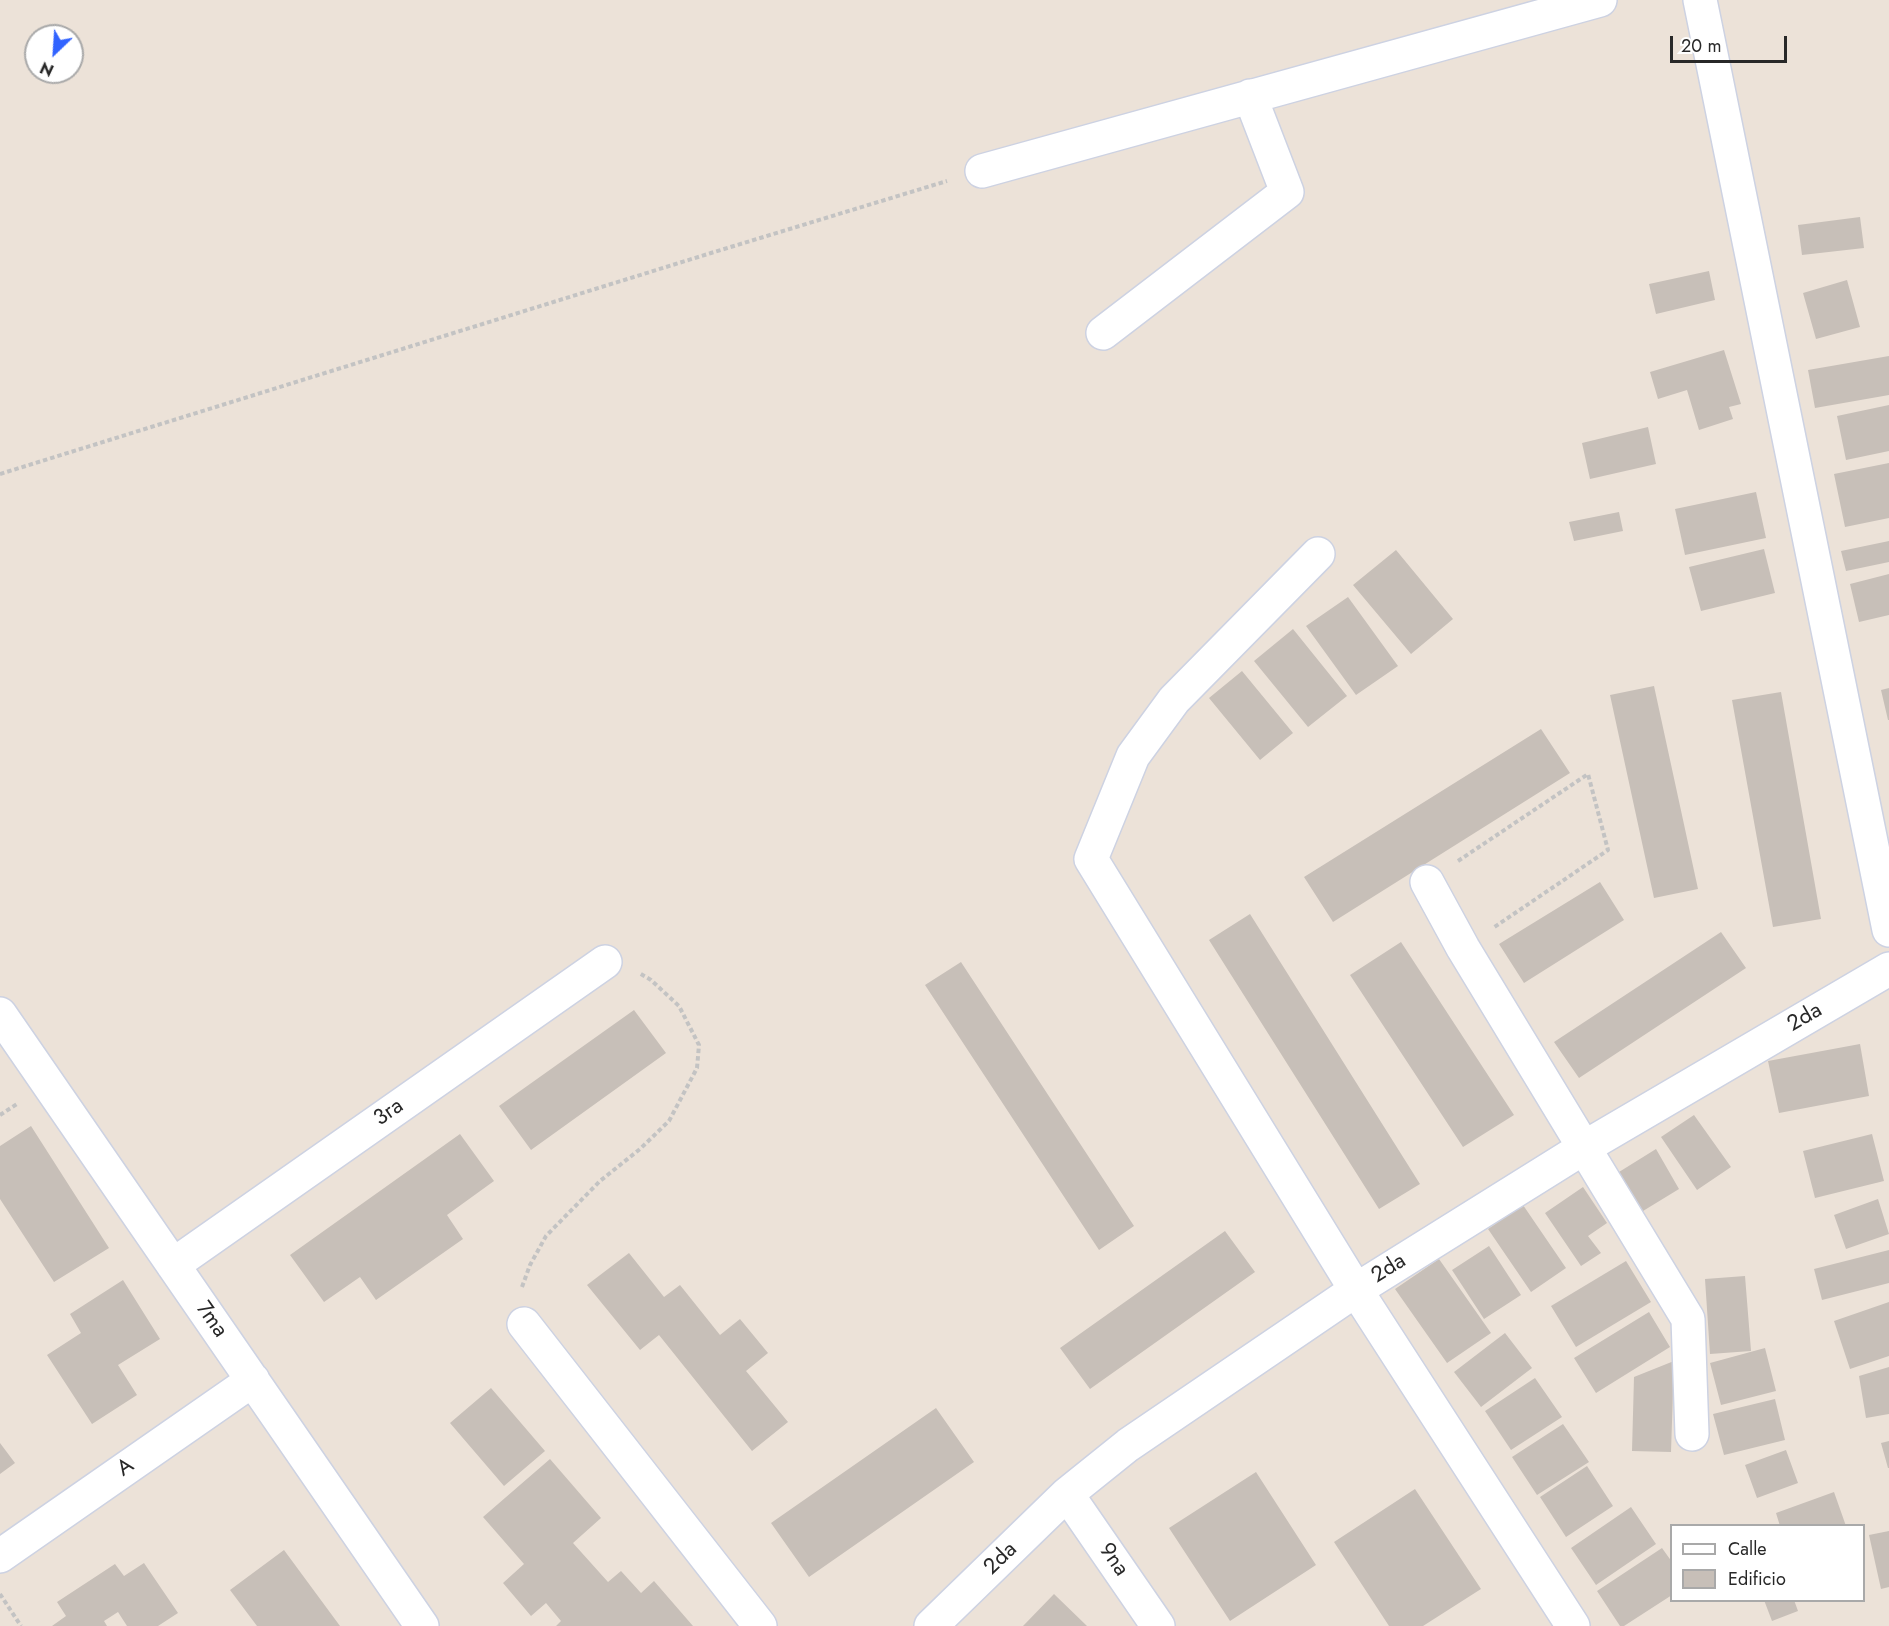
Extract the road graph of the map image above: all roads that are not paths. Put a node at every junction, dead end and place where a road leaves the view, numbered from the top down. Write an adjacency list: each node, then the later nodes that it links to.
1 (1600, 0): 3 (street)
2 (1700, 0): 8 (street)
3 (1250, 96): 4 (street); 5 (street)
4 (982, 171)
5 (1103, 333)
6 (1318, 554): 14 (street)
7 (1427, 882): 12 (street)
8 (1889, 930)
9 (605, 962): 13 (street, 3ra)
10 (1889, 969): 12 (street, 2da)
11 (0, 1014): 13 (street, 7ma)
12 (1585, 1147): 14 (street, 2da); 17 (street)
13 (173, 1265): 16 (street, 7ma)
14 (1356, 1290): 18 (street, 2da); 24 (street)
15 (524, 1324): 21 (street)
16 (253, 1380): 19 (street, A); 20 (street, 7ma)
17 (1692, 1434)
18 (1067, 1494): 22 (street, 2da); 23 (street, 9na)
19 (0, 1556)
20 (422, 1626)
21 (760, 1626)
22 (931, 1626)
23 (1158, 1626)
24 (1573, 1626)

